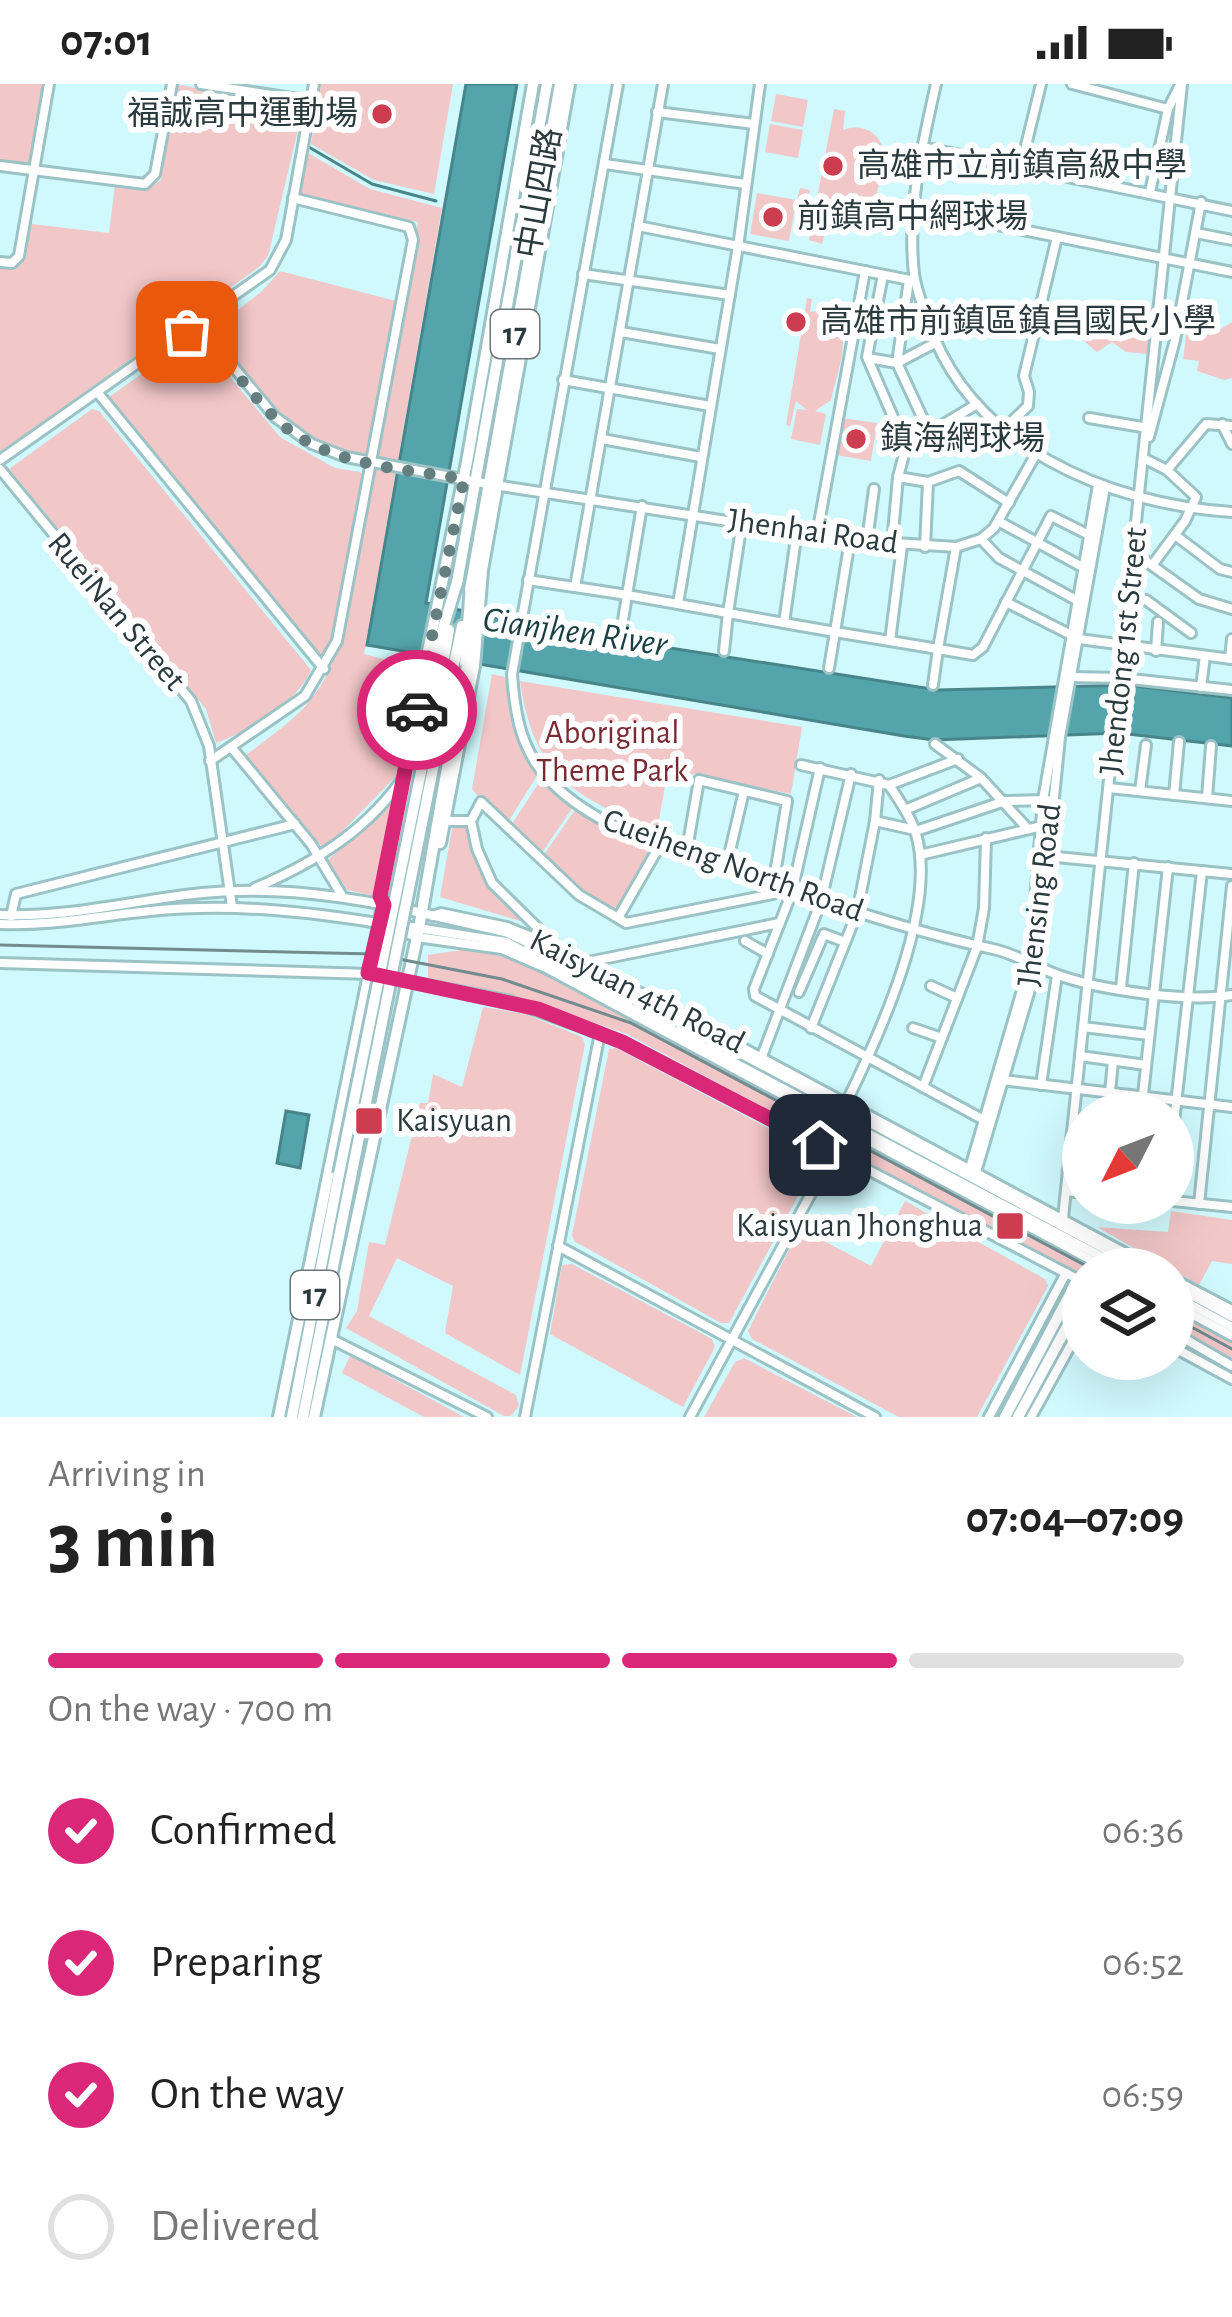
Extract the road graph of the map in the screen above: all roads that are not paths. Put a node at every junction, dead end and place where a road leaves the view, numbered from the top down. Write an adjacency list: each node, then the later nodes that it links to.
1 (49, 84): 24 (street)
2 (172, 84): 24 (street)
3 (201, 84): 16 (street)
4 (314, 84): 16 (street)
5 (533, 84): 76 (main road, 17)
6 (547, 84): 76 (main road, 中山四路 / 17)
7 (560, 84): 76 (main road, 中山四路 / 17)
8 (569, 84): 76 (main road, 17)
9 (618, 84): 21 (street)
10 (663, 84): 18 (street)
11 (760, 84): 19 (street)
12 (936, 84): 20 (street)
13 (1041, 84): 23 (street)
14 (1072, 84): 17 (street)
15 (1182, 84): 17 (street); 28 (street, Jhendong 1st Street)
16 (310, 101): 29 (street)
17 (1168, 109): 27 (street)
18 (657, 112): 19 (street); 25 (street)
19 (754, 124): 26 (street)
20 (922, 146): 23 (street); 31 (street)
21 (605, 164): 25 (street); 43 (street)
22 (0, 166): 24 (street)
23 (1021, 166): 27 (street)
24 (33, 170): 39 (street)
25 (647, 170): 26 (street); 33 (street)
26 (745, 184): 37 (street)
27 (1150, 192): 28 (street)
28 (1169, 196): 30 (street); 38 (street, Jhendong 1st Street)
29 (293, 198): 48 (street); 72 (street)
30 (1201, 202): 32 (street); 34 (street)
31 (914, 208): 35 (street); 45 (street)
32 (1232, 211)
33 (638, 226): 37 (street); 46 (street)
34 (1196, 233): 36 (street); 40 (street)
35 (1057, 237): 38 (street); 62 (street)
36 (1232, 240)
37 (738, 248): 41 (street); 47 (street)
38 (1165, 256): 40 (street); 61 (street, Jhendong 1st Street)
39 (0, 262)
40 (1191, 263): 42 (street); 65 (street)
41 (865, 272): 44 (street); 91 (street)
42 (1232, 272)
43 (584, 274): 46 (street); 54 (street)
44 (884, 275): 45 (street); 52 (street)
45 (912, 280): 50 (street); 53 (street)
46 (629, 281): 47 (street); 49 (street)
47 (730, 295): 51 (street)
48 (198, 324): 56 (street); 72 (street, Jhenhai Road)
49 (621, 332): 51 (street); 55 (street)
50 (935, 343): 53 (street); 57 (street)
51 (720, 349): 58 (street)
52 (867, 357): 53 (street); 67 (street)
53 (897, 363): 63 (street)
54 (563, 380): 55 (street); 80 (street)
55 (611, 386): 58 (street); 64 (street)
56 (98, 393): 71 (street); 132 (street)
57 (977, 404): 62 (street); 63 (street)
58 (710, 406): 69 (street)
59 (1089, 418): 61 (street)
60 (1227, 425): 66 (street); 74 (street)
61 (1148, 428): 65 (street, Jhendong 1st Street)
62 (1004, 429): 68 (street)
63 (928, 432): 67 (street)
64 (602, 439): 69 (street); 82 (street)
65 (1146, 444): 70 (street, Jhendong 1st Street)
66 (1232, 444)
67 (906, 447): 75 (street)
68 (1036, 454): 78 (street); 83 (street)
69 (701, 458): 87 (street)
70 (1145, 459): 74 (street); 81 (street, Jhendong 1st Street)
71 (0, 460)
72 (373, 463): 76 (street, Jhenhai Road); 132 (street)
73 (0, 470): 145 (street, RueiNan Street)
74 (1167, 470): 85 (street)
75 (898, 477): 77 (street); 98 (street)
76 (477, 481): 80 (street, Jhenhai Road); 114 (main road, 17); 114 (main road, 中山四路 / 17); 114 (main road, 中山四路 / 17); 114 (main road, 17)
77 (928, 482): 83 (street); 99 (street)
78 (1102, 486): 81 (street); 93 (street)
79 (874, 489): 96 (street)
80 (544, 491): 82 (street, Jhenhai Road); 106 (street)
81 (1141, 496): 85 (street); 101 (street, Jhendong 1st Street)
82 (590, 498): 84 (street, Jhenhai Road); 107 (street)
83 (1009, 503): 88 (street)
84 (642, 506): 87 (street, Jhenhai Road); 108 (street)
85 (1192, 509): 86 (street); 92 (street)
86 (1232, 512)
87 (691, 514): 89 (street, Jhenhai Road); 111 (street)
88 (998, 520): 95 (street); 97 (street)
89 (742, 522): 90 (street, Jhenhai Road); 115 (street)
90 (797, 531): 91 (street, Jhenhai Road); 117 (street)
91 (817, 534): 94 (street, Jhenhai Road)
92 (1175, 535): 102 (street); 105 (street)
93 (1094, 538): 97 (street); 104 (street)
94 (850, 539): 96 (street, Jhenhai Road); 118 (street)
95 (981, 539): 100 (street, Jhenhai Road); 103 (street)
96 (867, 541): 98 (street, Jhenhai Road)
97 (1037, 542): 103 (street); 104 (street)
98 (897, 545): 99 (street, Jhenhai Road); 123 (street)
99 (925, 547): 100 (street, Jhenhai Road)
100 (956, 547): 125 (street)
101 (1135, 553): 102 (street); 109 (street, Jhendong 1st Street)
102 (1153, 563): 113 (street)
103 (1023, 569): 110 (street); 112 (street)
104 (1089, 571): 112 (street)
105 (1232, 572)
106 (528, 580): 107 (street); 171 (street, Cueiheng North Road)
107 (575, 587): 108 (street)
108 (627, 595): 111 (street); 120 (street)
109 (1130, 599): 119 (street); 124 (street, Jhendong 1st Street)
110 (1006, 602): 121 (street); 125 (street)
111 (679, 604): 115 (street)
112 (1083, 604): 121 (street)
113 (1232, 609)
114 (459, 610): 130 (main road, 17); 130 (main road, 17)
115 (728, 614): 117 (street); 127 (street)
116 (1158, 622): 126 (street)
117 (784, 623): 118 (street)
118 (835, 632): 123 (street); 131 (street)
119 (1191, 633)
120 (621, 634)
121 (1075, 638): 124 (street); 134 (street)
122 (1232, 639): 129 (street)
123 (890, 641): 125 (street)
124 (1125, 647): 126 (street); 133 (street, Jhendong 1st Street)
125 (938, 649): 135 (street)
126 (1156, 650): 128 (street)
127 (724, 651)
128 (1205, 656): 129 (street); 136 (street)
129 (1231, 659)
130 (449, 663): 144 (main road, 17); 149 (main road, 17); 163 (main road, 17); 193 (main road, 17); 268 (main road, 17, bridge)
131 (830, 668)
132 (324, 669): 142 (street)
133 (1122, 681): 134 (street); 136 (street); 153 (street, Jhendong 1st Street)
134 (1067, 682): 158 (street, Jhensing Road)
135 (932, 685)
136 (1201, 687): 137 (street)
137 (1232, 690)
138 (1179, 742): 156 (street)
139 (935, 744): 143 (street)
140 (1146, 745): 155 (street)
141 (1211, 746): 157 (street)
142 (231, 747): 145 (street); 165 (street)
143 (958, 759): 150 (street); 152 (street)
144 (413, 760): 149 (street); 190 (main road, 17)
145 (210, 761): 170 (street, RueiNan Street)
146 (801, 765): 147 (street)
147 (820, 768): 148 (street); 183 (street)
148 (851, 774): 151 (street); 189 (street)
149 (405, 776): 174 (street); 190 (main road, 17)
150 (981, 778): 159 (street); 161 (street)
151 (879, 780): 152 (street); 162 (street)
152 (890, 784): 161 (street)
153 (1109, 788): 155 (street); 176 (street, Jhendong 1st Street)
154 (744, 791): 172 (street); 179 (street); 183 (street)
155 (1139, 791): 156 (street)
156 (1174, 795): 157 (street)
157 (1207, 798): 160 (street)
158 (1048, 799): 159 (street); 166 (street, Jhensing Road)
159 (1005, 801): 167 (street); 168 (street)
160 (1232, 801)
161 (905, 810): 168 (street)
162 (875, 820): 168 (street); 192 (street)
163 (445, 821): 164 (street); 193 (main road, 17)
164 (471, 821): 194 (street); 203 (street)
165 (295, 824): 170 (street); 174 (street)
166 (1045, 825): 167 (street); 175 (street, Jhensing Road)
167 (1028, 830): 169 (street)
168 (916, 831): 173 (street)
169 (986, 838): 173 (street); 202 (street)
170 (223, 839): 185 (street, RueiNan Street); 186 (street)
171 (660, 845): 172 (street, Cueiheng North Road); 194 (street)
172 (686, 855): 179 (street, Cueiheng North Road)
173 (920, 855): 198 (street)
174 (320, 856): 184 (street); 187 (street)
175 (1043, 856): 176 (street); 207 (street, Jhensing Road)
176 (1102, 859): 177 (street); 211 (street, Jhendong 1st Street)
177 (1134, 863): 178 (street); 213 (street)
178 (1168, 867): 180 (street); 215 (street)
179 (726, 868): 183 (street, Cueiheng North Road)
180 (1202, 871): 181 (street); 217 (street)
181 (1232, 874)
182 (1232, 886): 218 (street)
183 (782, 889): 189 (street, Cueiheng North Road); 194 (street); 197 (street)
184 (249, 891): 185 (street, Kaisyuan 4th Road); 187 (street, Kaisyuan 4th Road)
185 (227, 892): 191 (street, RueiNan Street); 195 (street, Kaisyuan 4th Road)
186 (16, 894): 188 (street); 195 (street)
187 (342, 896): 190 (street, Kaisyuan 4th Road)
188 (0, 897)
189 (821, 901): 192 (street, Cueiheng North Road); 220 (street)
190 (384, 905): 193 (street, Kaisyuan 4th Road); 196 (main road, 17)
191 (232, 907): 195 (street, Kaisyuan 4th Road); 196 (street, Kaisyuan 4th Road)
192 (857, 913): 198 (street, Cueiheng North Road); 201 (street)
193 (426, 915): 199 (main road, 17); 203 (street, Kaisyuan 4th Road); 244 (street, Kaisyuan 4th Road)
194 (618, 918)
195 (5, 920)
196 (380, 923): 199 (street, Kaisyuan 4th Road); 208 (main road, 17)
197 (780, 923): 204 (street); 206 (street)
198 (914, 930): 202 (street, Cueiheng North Road); 229 (street)
199 (418, 933): 210 (main road, 17); 244 (street, Kaisyuan 4th Road)
200 (745, 941): 204 (street)
201 (845, 942): 214 (street); 222 (street)
202 (977, 946): 207 (street, Cueiheng North Road); 219 (street)
203 (558, 949): 206 (street, Kaisyuan 4th Road)
204 (768, 954): 220 (street)
205 (0, 962): 208 (street)
206 (586, 962): 227 (street, Kaisyuan 4th Road)
207 (1033, 964): 209 (street, Cueiheng North Road); 232 (street, Jhensing Road)
208 (368, 973): 210 (street, Kaisyuan 4th Road); 268 (main road, 17)
209 (1057, 975): 211 (street, Cueiheng North Road); 233 (street)
210 (406, 982): 224 (street, Kaisyuan 4th Road); 268 (main road, 17)
211 (1088, 984): 213 (street, Cueiheng North Road); 221 (street, Jhendong 1st Street)
212 (931, 986): 219 (street)
213 (1121, 988): 215 (street, Cueiheng North Road)
214 (800, 992)
215 (1154, 992): 217 (street, Cueiheng North Road); 225 (street)
216 (1232, 994): 218 (street, Cueiheng North Road)
217 (1188, 996): 218 (street, Cueiheng North Road); 240 (street)
218 (1220, 997): 242 (street)
219 (957, 998): 226 (street)
220 (779, 1012): 222 (street); 227 (street)
221 (1083, 1027): 225 (street); 228 (street, Jhendong 1st Street)
222 (811, 1028): 229 (street)
223 (913, 1028): 226 (street)
224 (600, 1033): 246 (street, Kaisyuan 4th Road); 254 (street)
225 (1149, 1035): 231 (street)
226 (942, 1038): 234 (street)
227 (763, 1056): 244 (street, Kaisyuan 4th Road)
228 (1080, 1056): 230 (street); 235 (street, Jhendong 1st Street)
229 (868, 1058): 234 (street); 244 (street)
230 (1113, 1061): 231 (street); 238 (street)
231 (1146, 1065): 239 (street)
232 (999, 1080): 233 (street); 245 (street, Jhensing Road)
233 (1041, 1084): 235 (street)
234 (922, 1087): 245 (street)
235 (1077, 1089): 236 (street, Jhendong 1st Street); 237 (street)
236 (1077, 1092)
237 (1102, 1092)
238 (1110, 1092)
239 (1143, 1092)
240 (1177, 1092)
241 (1194, 1102): 242 (street)
242 (1209, 1104): 243 (street); 249 (street)
243 (1232, 1107)
244 (841, 1113): 247 (street, Kaisyuan 4th Road); 247 (street, Kaisyuan 4th Road)
245 (987, 1122): 247 (street, Jhensing Road)
246 (833, 1153): 251 (street, Kaisyuan 4th Road); 270 (street)
247 (970, 1180): 251 (street, Jhensing Road); 252 (street, Kaisyuan 4th Road); 255 (street, Kaisyuan 4th Road); 256 (street, Kaisyuan 4th Road); 257 (street, Kaisyuan 4th Road)
248 (1194, 1203): 249 (street)
249 (1199, 1204): 250 (street)
250 (1232, 1207)
251 (956, 1214): 259 (street, Kaisyuan 4th Road)
252 (1062, 1218)
253 (1074, 1224): 258 (street, Kaisyuan 4th Road)
254 (558, 1246): 270 (street); 281 (street)
255 (1075, 1248)
256 (1088, 1248)
257 (1101, 1248)
258 (1117, 1248)
259 (1062, 1277)
260 (1194, 1293): 265 (street)
261 (1062, 1301): 284 (street)
262 (1062, 1305): 285 (main road)
263 (1194, 1306): 267 (street)
264 (1062, 1310): 286 (main road)
265 (1232, 1314)
266 (1194, 1315): 269 (street)
267 (1232, 1327)
268 (313, 1334): 276 (main road, 17); 277 (main road, 17); 278 (main road, 17); 279 (main road, 17); 280 (street)
269 (1232, 1336)
270 (732, 1342): 282 (street); 283 (street)
271 (1194, 1345): 274 (street)
272 (1194, 1358): 275 (street)
273 (1062, 1361): 287 (street)
274 (1232, 1366)
275 (1232, 1379)
276 (279, 1417)
277 (292, 1417)
278 (303, 1417)
279 (314, 1417)
280 (487, 1417)
281 (525, 1417)
282 (690, 1417)
283 (875, 1417)
284 (989, 1417)
285 (1005, 1417)
286 (1018, 1417)
287 (1031, 1417)

